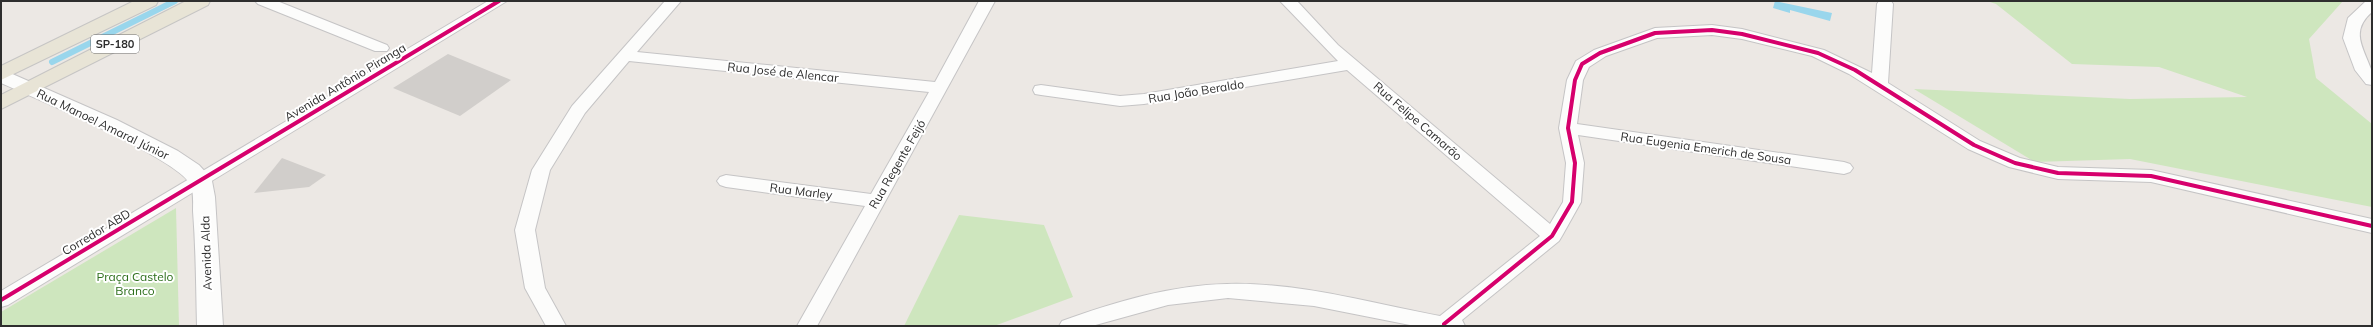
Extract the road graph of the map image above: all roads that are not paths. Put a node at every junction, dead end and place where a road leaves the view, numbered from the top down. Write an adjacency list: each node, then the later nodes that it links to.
1 (149, 1): 13 (main road, SP-180)
2 (201, 1): 16 (main road, SP-180)
3 (263, 1): 10 (street)
4 (499, 1): 22 (street, Avenida Antônio Piranga)
5 (673, 1): 11 (street)
6 (987, 1): 17 (street, Rua Regente Feijó)
7 (1288, 1): 12 (street, Rua Felipe Camarão)
8 (1885, 4): 15 (street)
9 (2372, 4): 14 (street)
10 (381, 48)
11 (625, 56): 17 (street, Rua José de Alencar); 30 (street)
12 (1351, 64): 18 (street, Rua João Beraldo); 26 (street, Rua Felipe Camarão)
13 (1, 74): 16 (main road, Rua Manoel Amaral Júnior)
14 (2372, 80)
15 (1879, 86): 20 (street); 25 (street)
16 (29, 88): 19 (main road, SP-180); 22 (main road, Rua Manoel Amaral Júnior)
17 (940, 88): 24 (street, Rua Regente Feijó)
18 (1041, 90)
19 (1, 103)
20 (1568, 128): 21 (street, Rua Eugenia Emerich de Sousa); 26 (street)
21 (1844, 168)
22 (200, 181): 27 (street, Corredor ABD); 29 (main road, Avenida Alda)
23 (726, 181): 24 (street, Rua Marley)
24 (876, 200): 31 (street, Rua Regente Feijó)
25 (2372, 226)
26 (1552, 236): 28 (street)
27 (1, 300)
28 (1451, 325): 32 (street)
29 (210, 326)
30 (556, 326)
31 (807, 326)
32 (1069, 326)

